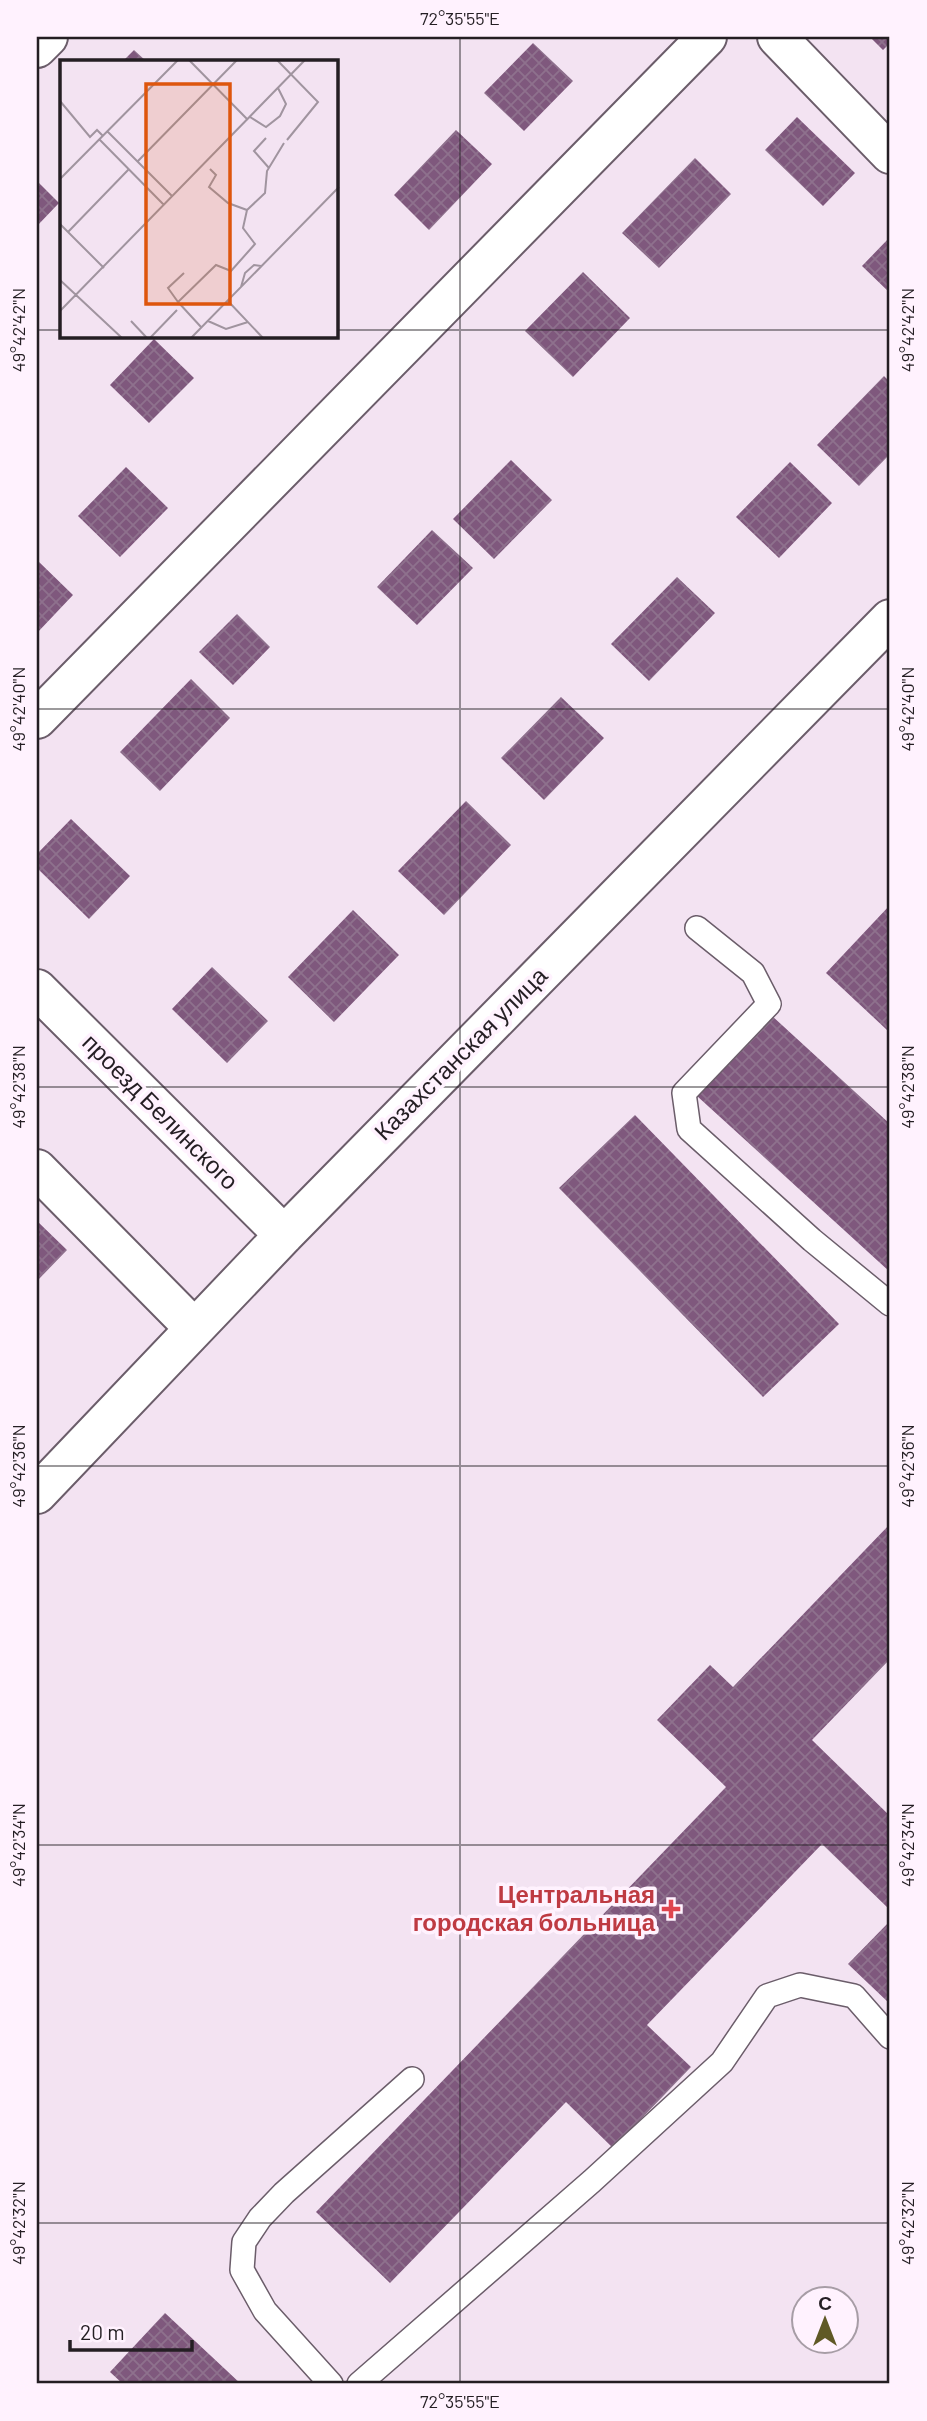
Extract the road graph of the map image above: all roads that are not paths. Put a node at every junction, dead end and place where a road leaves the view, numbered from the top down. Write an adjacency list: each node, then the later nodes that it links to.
1 (48, 37): 4 (street)
2 (707, 37): 7 (street)
3 (777, 37): 5 (street)
4 (37, 48)
5 (890, 153)
6 (890, 619): 11 (street, Казахстанская улица)
7 (37, 719)
8 (697, 928): 12 (lane)
9 (37, 989): 11 (street, проезд Белинского)
10 (37, 1169): 13 (street)
11 (284, 1235): 13 (street, Казахстанская улица)
12 (890, 1304)
13 (194, 1328): 14 (street, Казахстанская улица)
14 (37, 1494)
15 (890, 2037): 18 (lane)
16 (412, 2079): 17 (lane)
17 (331, 2384)
18 (359, 2384)

